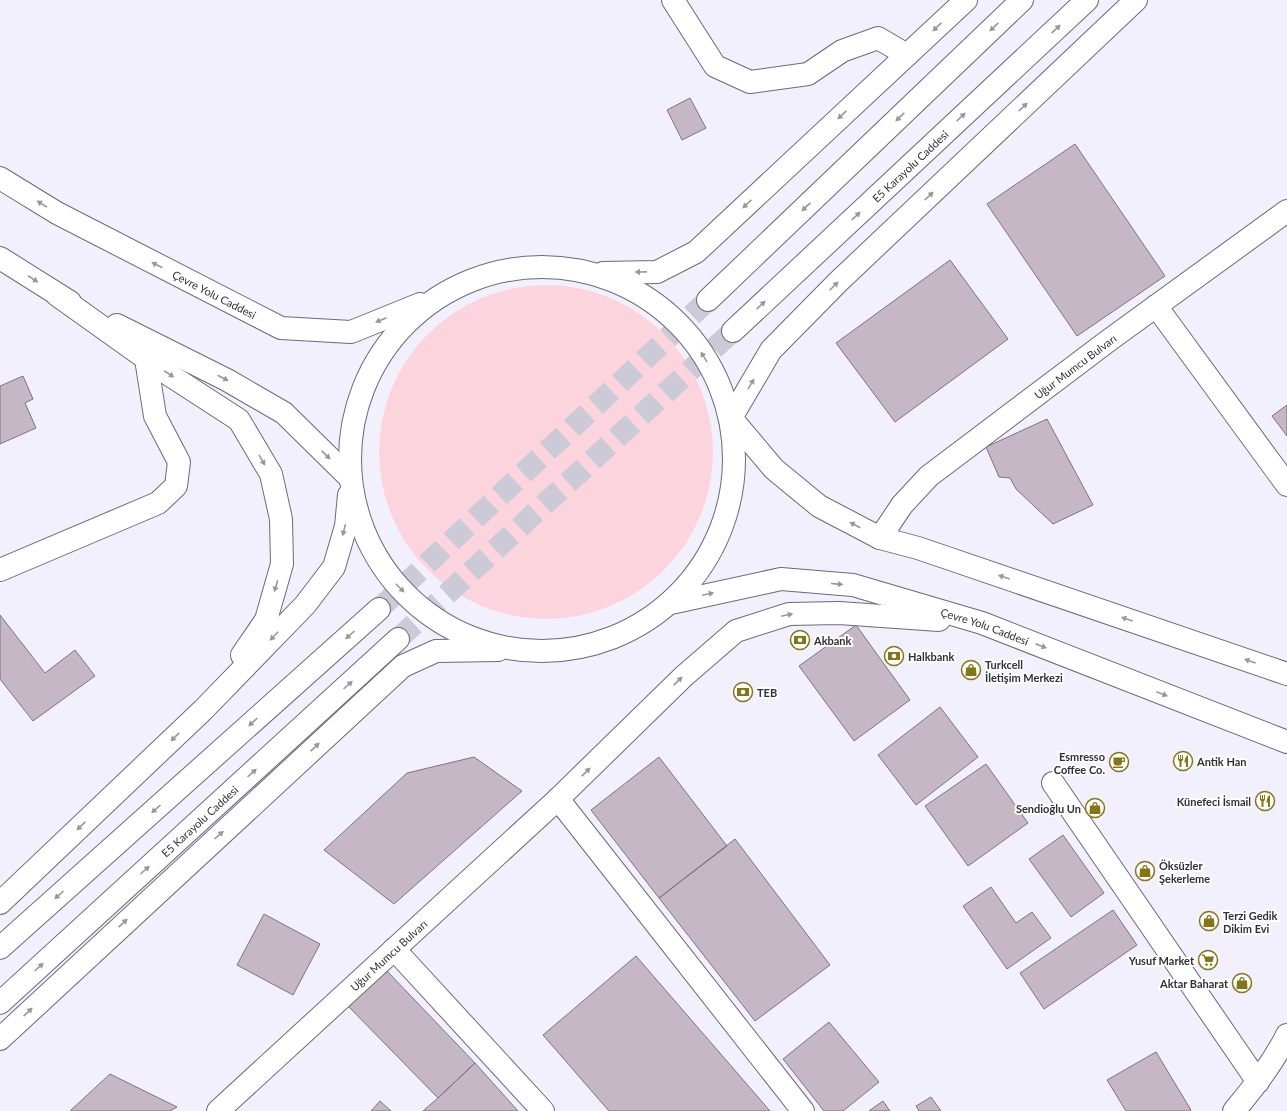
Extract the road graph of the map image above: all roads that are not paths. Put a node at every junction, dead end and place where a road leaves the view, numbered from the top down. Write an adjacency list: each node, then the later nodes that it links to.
1 (673, 0): 6 (main road)
2 (966, 0): 6 (main road, one-way to 6)
3 (1022, 0): 13 (main road, one-way to 13)
4 (1087, 0): 15 (main road, E5 Karayolu Caddesi, one-way to 4)
5 (1136, 0): 17 (main road, one-way to 5)
6 (907, 55): 10 (main road, one-way to 10)
7 (0, 178): 11 (main road, Çevre Yolu Caddesi, one-way to 7)
8 (1287, 211): 14 (main road, Uğur Mumcu Bulvarı)
9 (0, 258): 12 (main road, one-way to 12)
10 (590, 273): 11 (main road); 17 (main road, one-way to 10)
11 (443, 294): 18 (main road)
12 (57, 295): 16 (main road); 18 (main road, one-way to 18)
13 (708, 300)
14 (1156, 306): 19 (main road); 20 (main road, Uğur Mumcu Bulvarı)
15 (733, 331)
16 (146, 359): 21 (main road); 28 (main road, one-way to 28)
17 (731, 418): 20 (main road, one-way to 17); 22 (main road)
18 (350, 478): 26 (main road, one-way to 26); 28 (main road, one-way to 28)
19 (1287, 485)
20 (880, 538): 27 (main road, one-way to 20)
21 (0, 570)
22 (671, 603): 24 (main road, Çevre Yolu Caddesi, one-way to 24); 26 (main road)
23 (379, 609): 33 (main road, one-way to 33)
24 (982, 623): 29 (main road, Çevre Yolu Caddesi, one-way to 29); 31 (main road, Uğur Mumcu Bulvarı, one-way to 24)
25 (398, 639): 35 (main road, E5 Karayolu Caddesi, one-way to 25)
26 (515, 650): 37 (main road, one-way to 26)
27 (1287, 674)
28 (203, 710): 32 (main road, one-way to 32)
29 (1287, 742)
30 (1053, 783): 38 (main road)
31 (558, 799): 34 (main road, Uğur Mumcu Bulvarı); 41 (main road)
32 (0, 903)
33 (0, 948)
34 (394, 949): 39 (main road, Uğur Mumcu Bulvarı); 40 (main road)
35 (0, 1003)
36 (1287, 1035): 38 (main road)
37 (0, 1038)
38 (1258, 1082): 42 (main road)
39 (218, 1111)
40 (543, 1111)
41 (803, 1111)
42 (1234, 1111)

